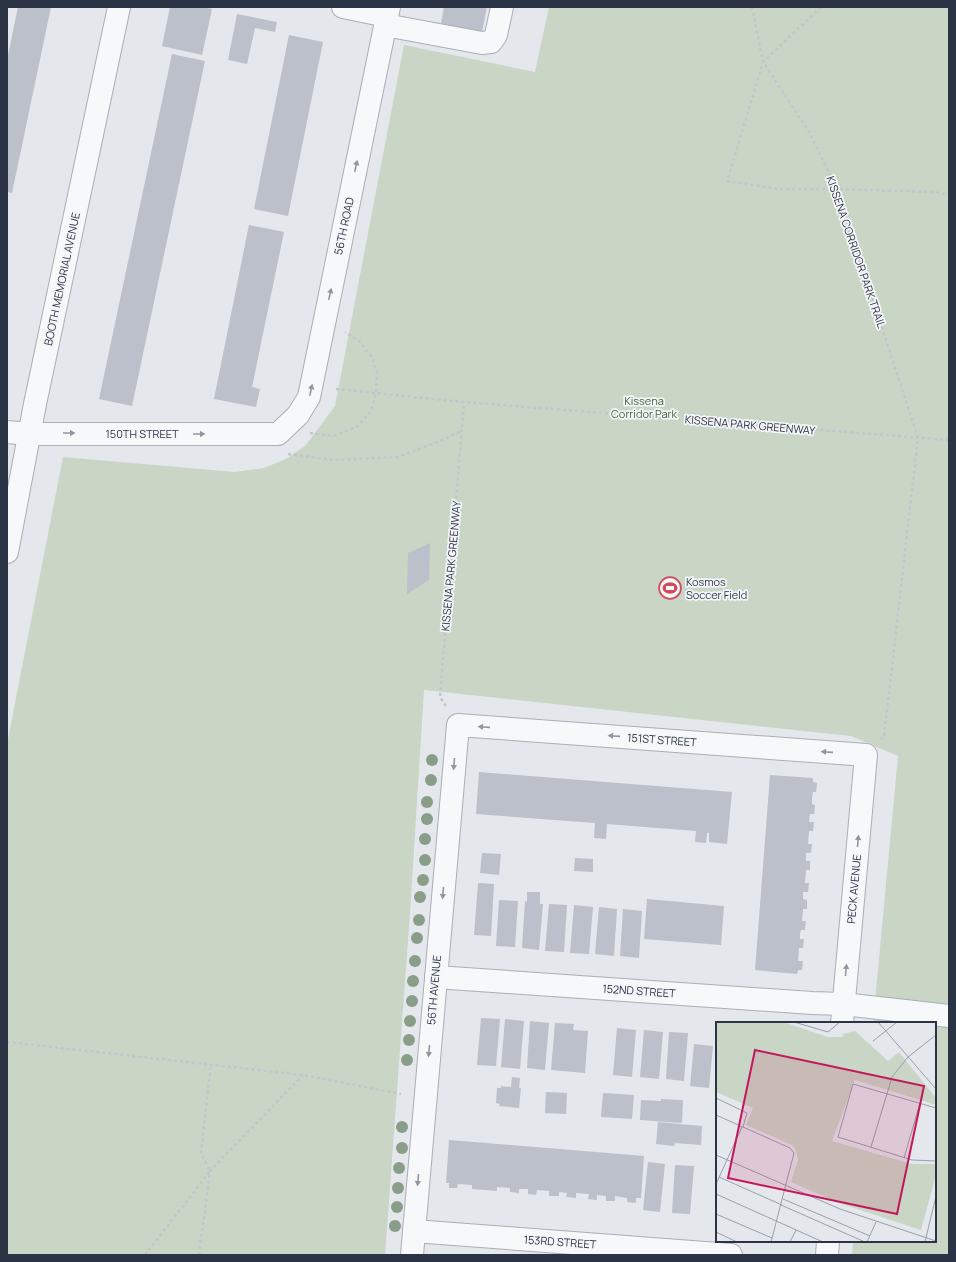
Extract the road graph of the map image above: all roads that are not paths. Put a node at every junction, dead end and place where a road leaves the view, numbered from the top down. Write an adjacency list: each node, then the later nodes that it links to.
1 (119, 7): 6 (street, BOOTH MEMORIAL AVENUE)
2 (344, 7): 4 (street)
3 (502, 7): 4 (street)
4 (387, 16): 7 (street, 56TH ROAD, one-way to 4)
5 (7, 432): 6 (street, 150TH STREET)
6 (30, 434): 7 (street, 150TH STREET, one-way to 7); 8 (street, BOOTH MEMORIAL AVENUE)
7 (285, 437)
8 (7, 552)
9 (458, 725): 10 (street, 151ST STREET, one-way to 9); 11 (street, 56TH AVENUE, one-way to 11)
10 (866, 755): 12 (street, PECK AVENUE, one-way to 10)
11 (436, 977): 12 (street, 152ND STREET); 14 (street, 56TH AVENUE, one-way to 14)
12 (843, 1014): 13 (street, 152ND STREET)
13 (949, 1016)
14 (414, 1231): 16 (street, 56TH AVENUE); 17 (street, 153RD STREET)
15 (828, 1242): 18 (street)
16 (412, 1255)
17 (731, 1255)
18 (827, 1255)

